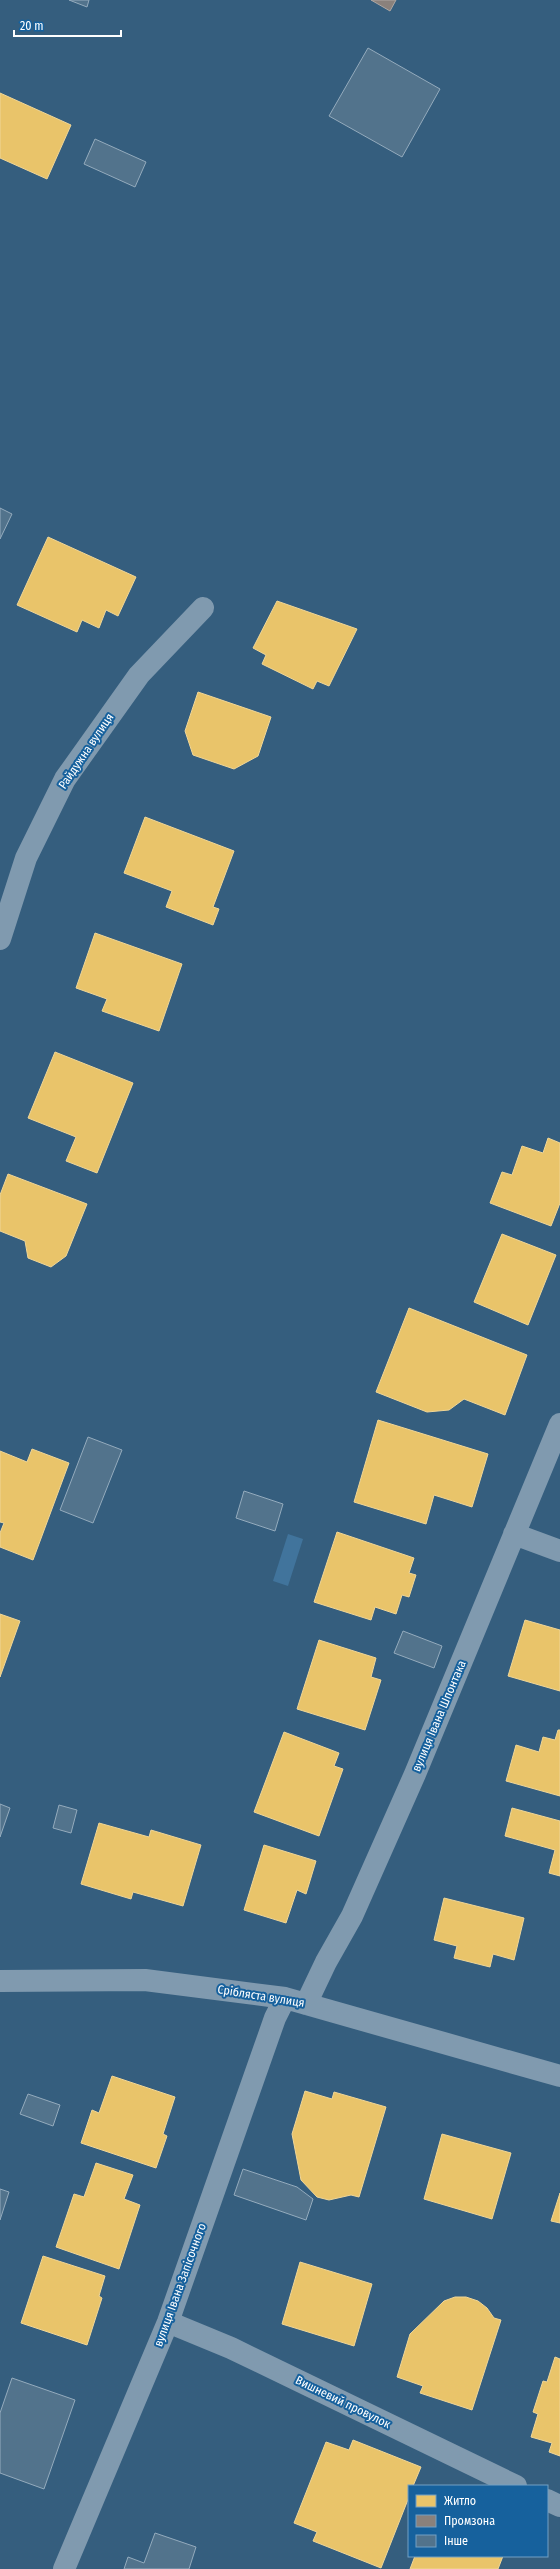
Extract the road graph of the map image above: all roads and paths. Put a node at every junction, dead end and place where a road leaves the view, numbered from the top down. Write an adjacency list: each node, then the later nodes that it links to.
1 (203, 608): 2 (street, Райдужна вулиця)
2 (0, 939)
3 (560, 1424): 4 (street, вулиця Івана Шпонтака)
4 (514, 1534): 5 (street); 8 (street, вулиця Івана Шпонтака)
5 (560, 1551)
6 (0, 1981): 7 (street, Срібляста вулиця)
7 (285, 1998): 8 (street, Срібляста вулиця); 10 (street, вулиця Івана Запісочного)
8 (306, 2004): 9 (street, Срібляста вулиця)
9 (560, 2076)
10 (168, 2322): 11 (street, Вишневий провулок); 14 (street, вулиця Івана Запісочного)
11 (514, 2485)
12 (548, 2500): 13 (street)
13 (560, 2506)
14 (64, 2569)

